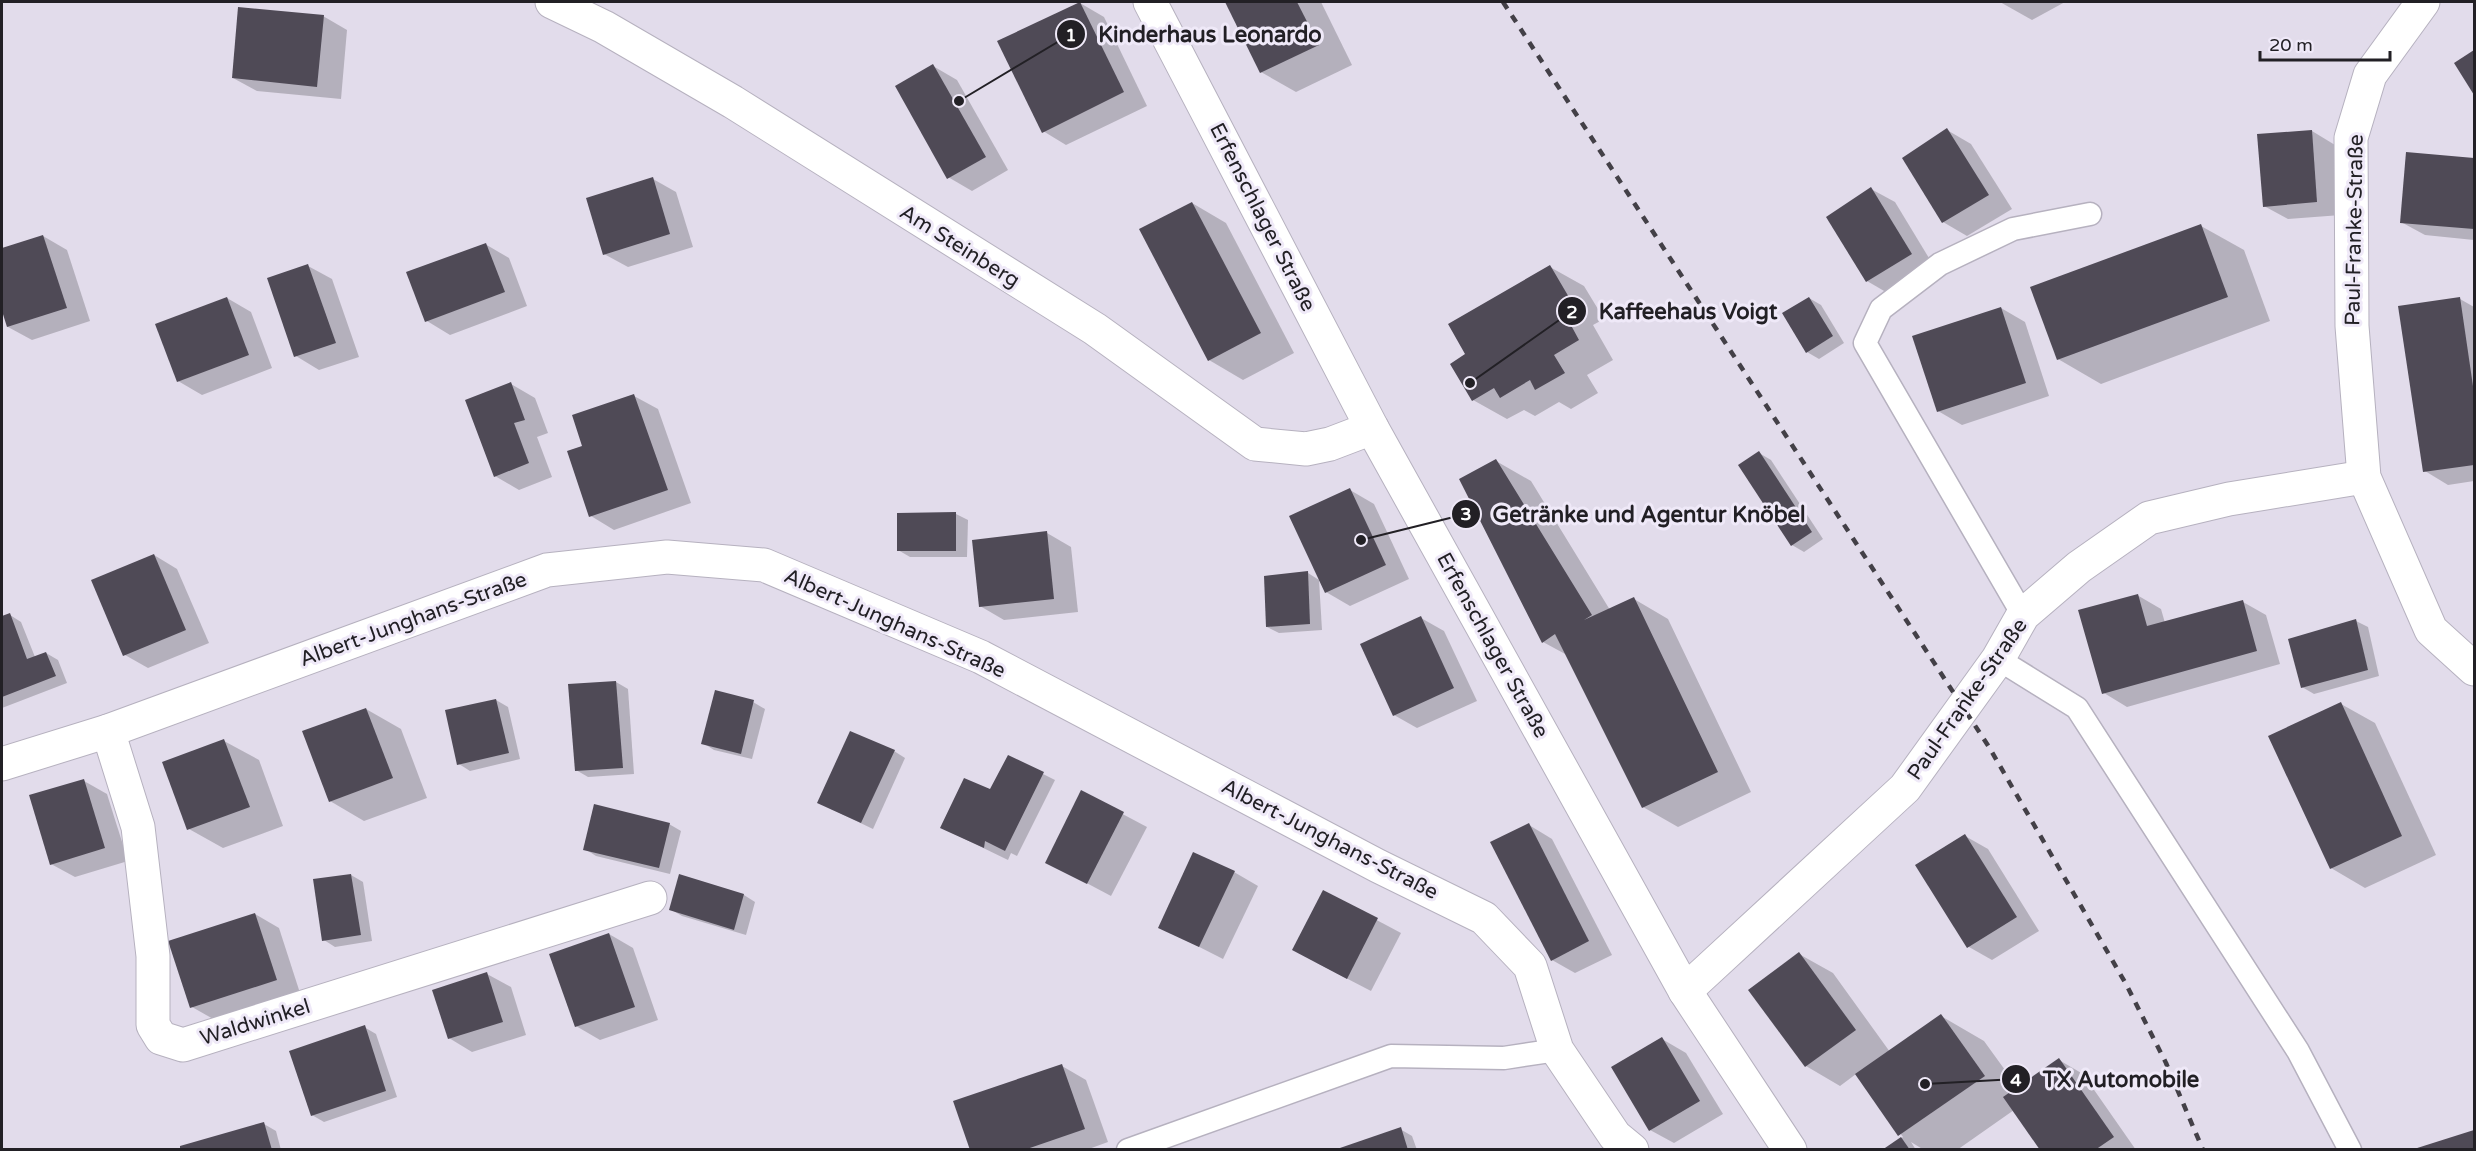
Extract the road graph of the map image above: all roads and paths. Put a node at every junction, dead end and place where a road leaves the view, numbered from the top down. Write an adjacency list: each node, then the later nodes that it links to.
1 (552, 2): 5 (street, Am Steinberg)
2 (1150, 2): 5 (street, Erfenschlager Straße)
3 (2423, 2): 6 (street, Paul-Franke-Straße)
4 (2090, 214): 7 (lane)
5 (1372, 428): 13 (street, Erfenschlager Straße)
6 (2364, 477): 7 (street, Paul-Franke-Straße); 9 (street, Paul-Franke-Straße)
7 (2023, 615): 8 (street, Paul-Franke-Straße)
8 (1998, 659): 13 (street, Paul-Franke-Straße); 18 (lane)
9 (2475, 669)
10 (108, 731): 11 (street, Albert-Junghans-Straße); 12 (street, Waldwinkel); 14 (street, Albert-Junghans-Straße)
11 (2, 764)
12 (650, 898)
13 (1685, 991): 17 (street, Erfenschlager Straße)
14 (1557, 1050): 15 (lane); 16 (street, Albert-Junghans-Straße)
15 (1128, 1149)
16 (1632, 1149)
17 (1790, 1149)
18 (2350, 1149)

